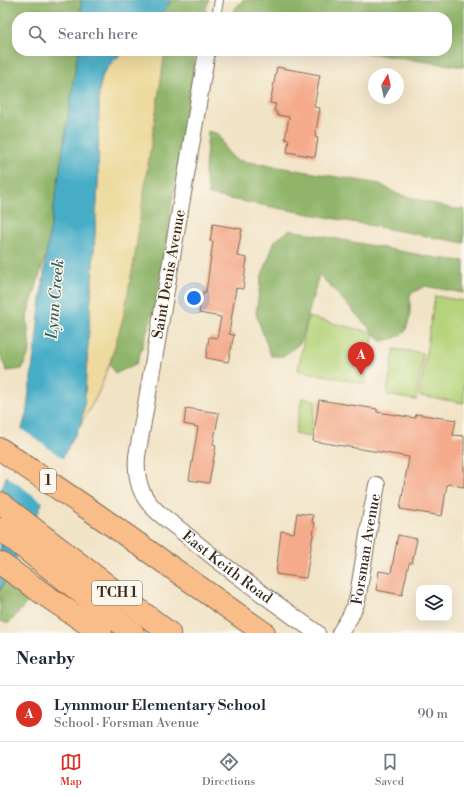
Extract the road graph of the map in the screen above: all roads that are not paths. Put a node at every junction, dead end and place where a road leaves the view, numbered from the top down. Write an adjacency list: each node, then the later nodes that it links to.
1 (220, 0): 2 (lane)
2 (217, 12)
3 (206, 56): 6 (street, Saint Denis Avenue)
4 (0, 449): 14 (highway, 1)
5 (377, 485): 16 (street, Forsman Avenue)
6 (144, 495): 15 (street, East Keith Road)
7 (0, 503): 9 (highway, TCH 1)
8 (0, 529): 9 (highway, TCH 1)
9 (58, 560): 12 (highway, TCH 1); 13 (highway, TCH 1)
10 (0, 563): 11 (highway)
11 (101, 633)
12 (133, 633)
13 (169, 633)
14 (264, 633)
15 (317, 633)
16 (340, 633)

